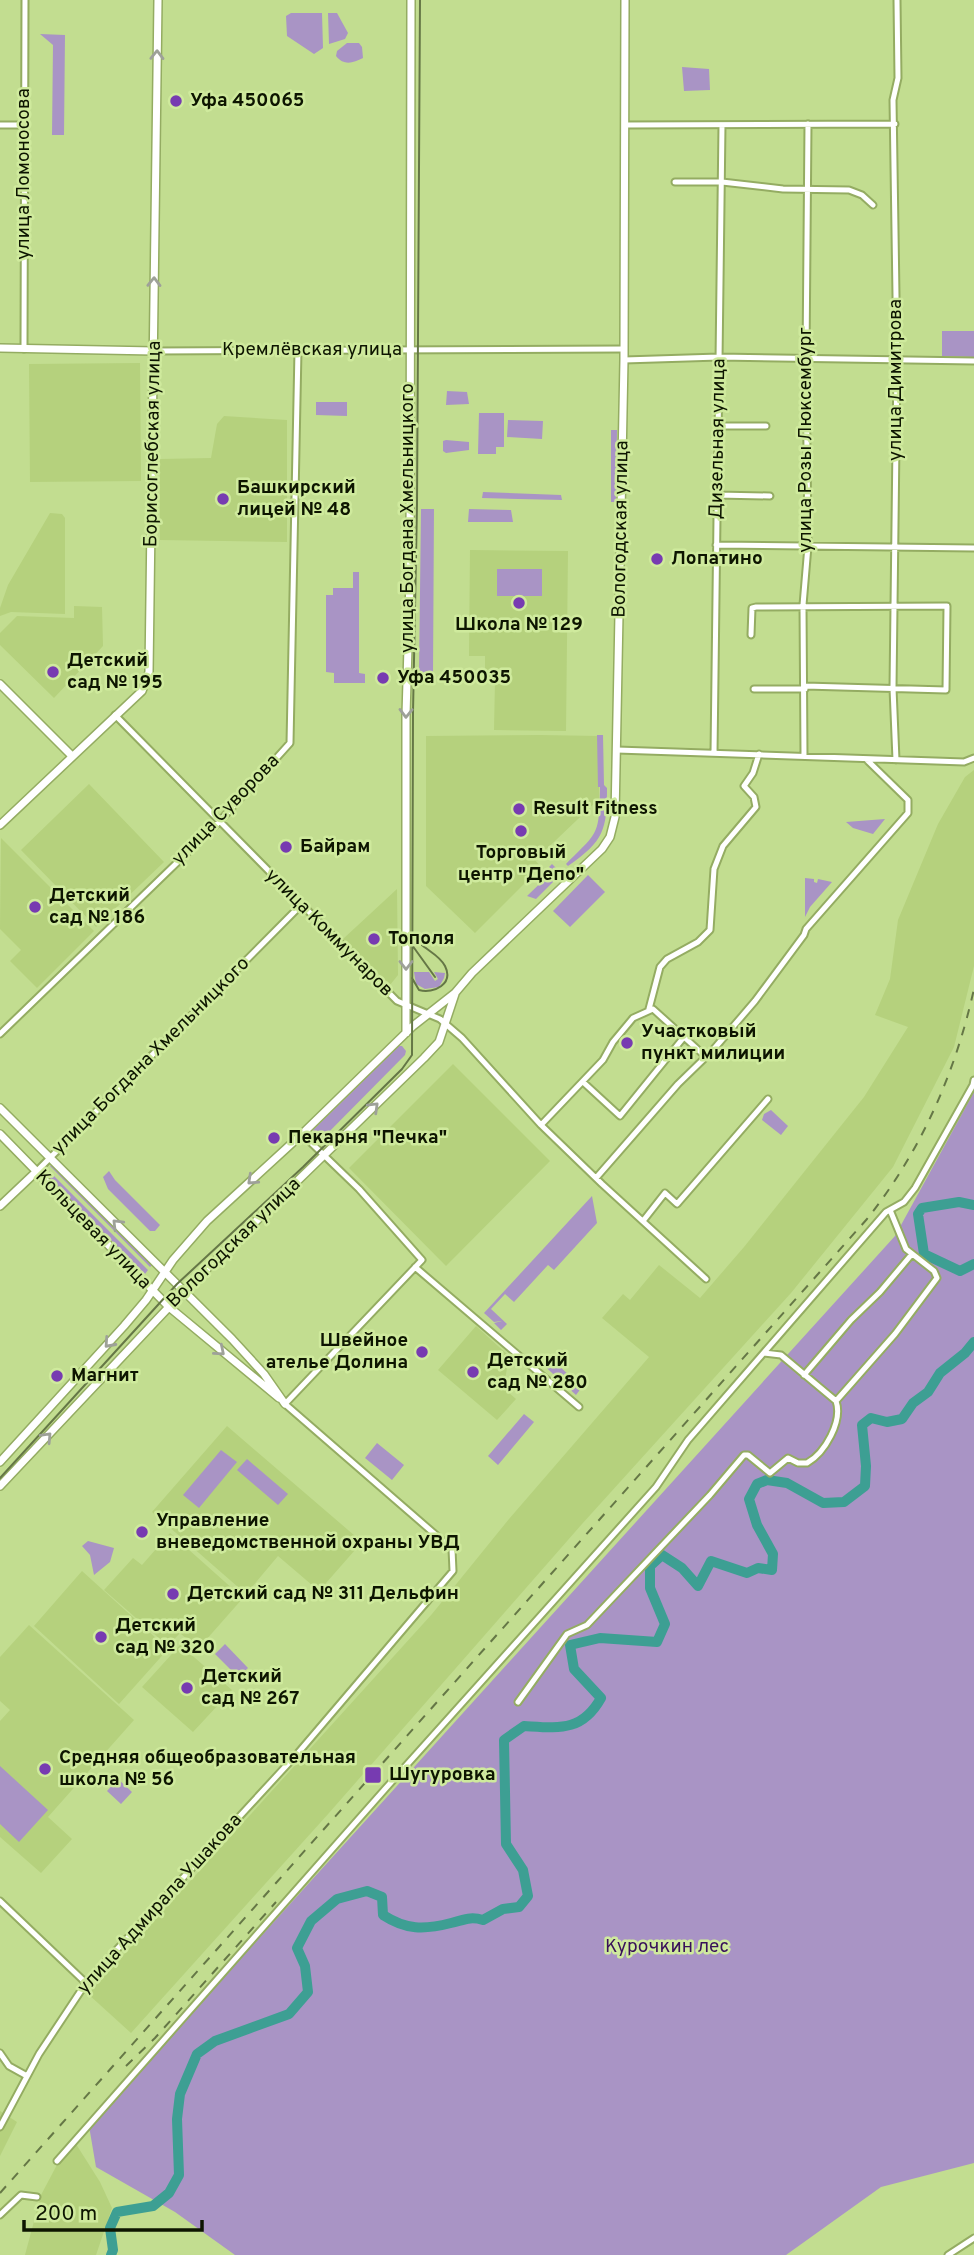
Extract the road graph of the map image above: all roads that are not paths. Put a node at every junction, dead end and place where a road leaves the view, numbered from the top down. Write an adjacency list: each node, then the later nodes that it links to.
1 (24, 0): 9 (street, улица Ломоносова)
2 (158, 0): 21 (main road, Борисоглебская улица, one-way to 2)
3 (625, 0): 10 (main road, Вологодская улица)
4 (897, 0): 7 (street, улица Димитрова)
5 (413, 1): 20 (main road, улица Богдана Хмельницкого)
6 (808, 124): 7 (street); 11 (street); 14 (street, улица Розы Люксембург)
7 (895, 124): 25 (street, улица Димитрова)
8 (0, 125): 9 (street)
9 (25, 125): 17 (street, улица Ломоносова)
10 (625, 125): 11 (street); 18 (main road, Вологодская улица)
11 (722, 125): 13 (street, Дизельная улица)
12 (675, 182): 13 (street)
13 (722, 182): 14 (street); 22 (street, Дизельная улица)
14 (807, 189): 15 (street); 23 (street, улица Розы Люксембург)
15 (873, 205)
16 (0, 348): 17 (main road, Кремлёвская улица)
17 (24, 349): 21 (main road, Кремлёвская улица)
18 (624, 349): 20 (street, Кремлёвская улица); 24 (main road, Вологодская улица)
19 (298, 350): 20 (street, Кремлёвская улица); 21 (street, Кремлёвская улица); 51 (street, улица Суворова)
20 (409, 350): 55 (main road, улица Богдана Хмельницкого, one-way to 55)
21 (154, 351): 42 (main road, Борисоглебская улица)
22 (719, 357): 23 (street); 24 (street); 27 (street, Дизельная улица)
23 (806, 359): 25 (street); 32 (street, улица Розы Люксембург)
24 (624, 360): 43 (main road, Вологодская улица)
25 (897, 361): 26 (street); 33 (street, улица Димитрова)
26 (974, 361)
27 (718, 426): 28 (street); 29 (street, Дизельная улица)
28 (766, 426)
29 (717, 495): 30 (street); 31 (street, Дизельная улица)
30 (769, 496)
31 (716, 545): 32 (street); 44 (street, Дизельная улица)
32 (808, 546): 33 (street); 35 (street, улица Розы Люксембург)
33 (895, 547): 34 (street); 36 (street, улица Димитрова)
34 (974, 548)
35 (803, 605): 36 (street); 37 (street); 39 (street, улица Розы Люксембург)
36 (895, 608): 40 (street, улица Димитрова); 40 (street)
37 (751, 635)
38 (0, 684): 46 (main road)
39 (805, 688): 40 (street); 41 (street); 47 (street, улица Розы Люксембург)
40 (894, 688): 50 (street, улица Димитрова)
41 (754, 689)
42 (115, 715): 46 (main road, Борисоглебская улица); 51 (street, улица Коммунаров)
43 (617, 750): 44 (street); 54 (main road, Вологодская улица)
44 (714, 753): 45 (street)
45 (759, 754): 47 (street); 56 (street)
46 (71, 755): 52 (main road, Борисоглебская улица)
47 (804, 755): 49 (street)
48 (974, 758): 50 (street)
49 (866, 759): 50 (street); 62 (street)
50 (896, 760)
51 (219, 822): 53 (street, улица Коммунаров); 60 (street, улица Суворова)
52 (0, 825)
53 (301, 905): 55 (street, улица Коммунаров); 71 (street, улица Богдана Хмельницкого)
54 (455, 993): 57 (main road, Вологодская улица); 58 (main road, Вологодская улица)
55 (406, 1006): 57 (street, улица Коммунаров); 59 (main road, улица Богдана Хмельницкого)
56 (649, 1009): 61 (street); 64 (street)
57 (429, 1013): 58 (street, улица Коммунаров); 59 (main road, Вологодская улица)
58 (445, 1023): 67 (street, улица Коммунаров); 70 (main road, Вологодская улица, one-way to 58)
59 (406, 1033): 69 (main road, Вологодская улица)
60 (0, 1034)
61 (684, 1037): 62 (street); 64 (street)
62 (706, 1057): 73 (street)
63 (974, 1080): 75 (street)
64 (583, 1082): 67 (street)
65 (768, 1099): 76 (street)
66 (0, 1108): 71 (main road, Кольцевая улица)
67 (541, 1125): 73 (street, улица Коммунаров)
68 (0, 1134): 72 (main road, Кольцевая улица)
69 (302, 1134): 70 (street); 79 (main road, Вологодская улица, one-way to 79)
70 (324, 1155): 78 (street); 82 (main road, Вологодская улица)
71 (51, 1157): 72 (street, улица Богдана Хмельницкого); 79 (main road, Кольцевая улица, one-way to 71)
72 (37, 1171): 74 (main road, улица Богдана Хмельницкого); 81 (main road, Кольцевая улица)
73 (596, 1178): 76 (street, улица Коммунаров)
74 (0, 1206)
75 (890, 1209): 77 (street); 84 (street)
76 (643, 1221): 80 (street, улица Коммунаров)
77 (912, 1254): 85 (street); 86 (street)
78 (415, 1267): 87 (street); 88 (street)
79 (166, 1272): 81 (main road, Вологодская улица); 82 (main road, Кольцевая улица)
80 (706, 1279)
81 (152, 1290): 83 (main road, Кольцевая улица); 89 (main road, Вологодская улица, one-way to 89)
82 (184, 1291): 83 (main road, Вологодская улица); 87 (main road, Кольцевая улица)
83 (169, 1307): 87 (main road, Кольцевая улица, one-way to 87); 90 (main road, Вологодская улица, one-way to 83)
84 (764, 1353): 85 (street); 98 (street)
85 (804, 1376): 86 (street)
86 (836, 1401): 92 (street)
87 (285, 1404): 91 (street, Кольцевая улица)
88 (579, 1407)
89 (0, 1462)
90 (0, 1486)
91 (453, 1571): 94 (street, улица Адмирала Ушакова)
92 (518, 1702)
93 (0, 1901): 94 (street)
94 (86, 1983): 96 (street, улица Адмирала Ушакова)
95 (0, 2053): 96 (street)
96 (27, 2077): 97 (street, улица Адмирала Ушакова)
97 (0, 2127)
98 (57, 2161)
99 (37, 2197): 100 (street)
100 (0, 2215)
101 (974, 2238): 102 (street)
102 (948, 2255)

